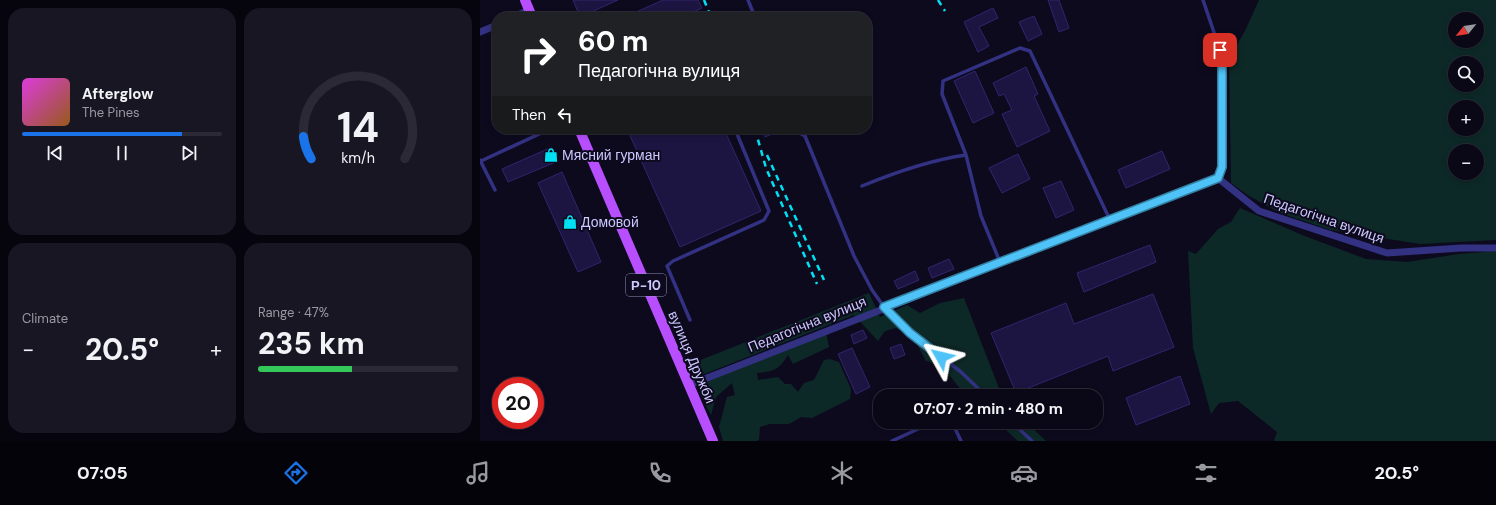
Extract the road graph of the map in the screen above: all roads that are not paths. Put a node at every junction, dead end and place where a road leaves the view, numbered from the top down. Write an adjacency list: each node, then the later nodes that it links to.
1 (525, 0): 4 (main road)
2 (748, 0): 5 (lane)
3 (1203, 0): 14 (lane)
4 (529, 12)
5 (753, 12)
6 (492, 27): 7 (street)
7 (480, 32)
8 (539, 134): 13 (lane)
9 (581, 134): 22 (main road, вулиця Дружби / Р-10)
10 (737, 134): 21 (lane)
11 (801, 134): 20 (lane)
12 (966, 155): 15 (lane); 17 (lane); 19 (lane)
13 (480, 160): 16 (lane)
14 (1218, 178): 17 (street, Педагогічна вулиця); 18 (street, Педагогічна вулиця)
15 (862, 186)
16 (495, 190)
17 (1110, 220): 19 (street, Педагогічна вулиця)
18 (1496, 248)
19 (1000, 262): 20 (street, Педагогічна вулиця)
20 (884, 307): 22 (street, Педагогічна вулиця); 23 (lane)
21 (690, 320)
22 (689, 385): 27 (main road, вулиця Дружби / Р-10)
23 (979, 389)
24 (918, 429): 28 (lane)
25 (955, 429): 29 (lane)
26 (1019, 429): 30 (lane)
27 (713, 441)
28 (892, 441)
29 (961, 441)
30 (1032, 441)

